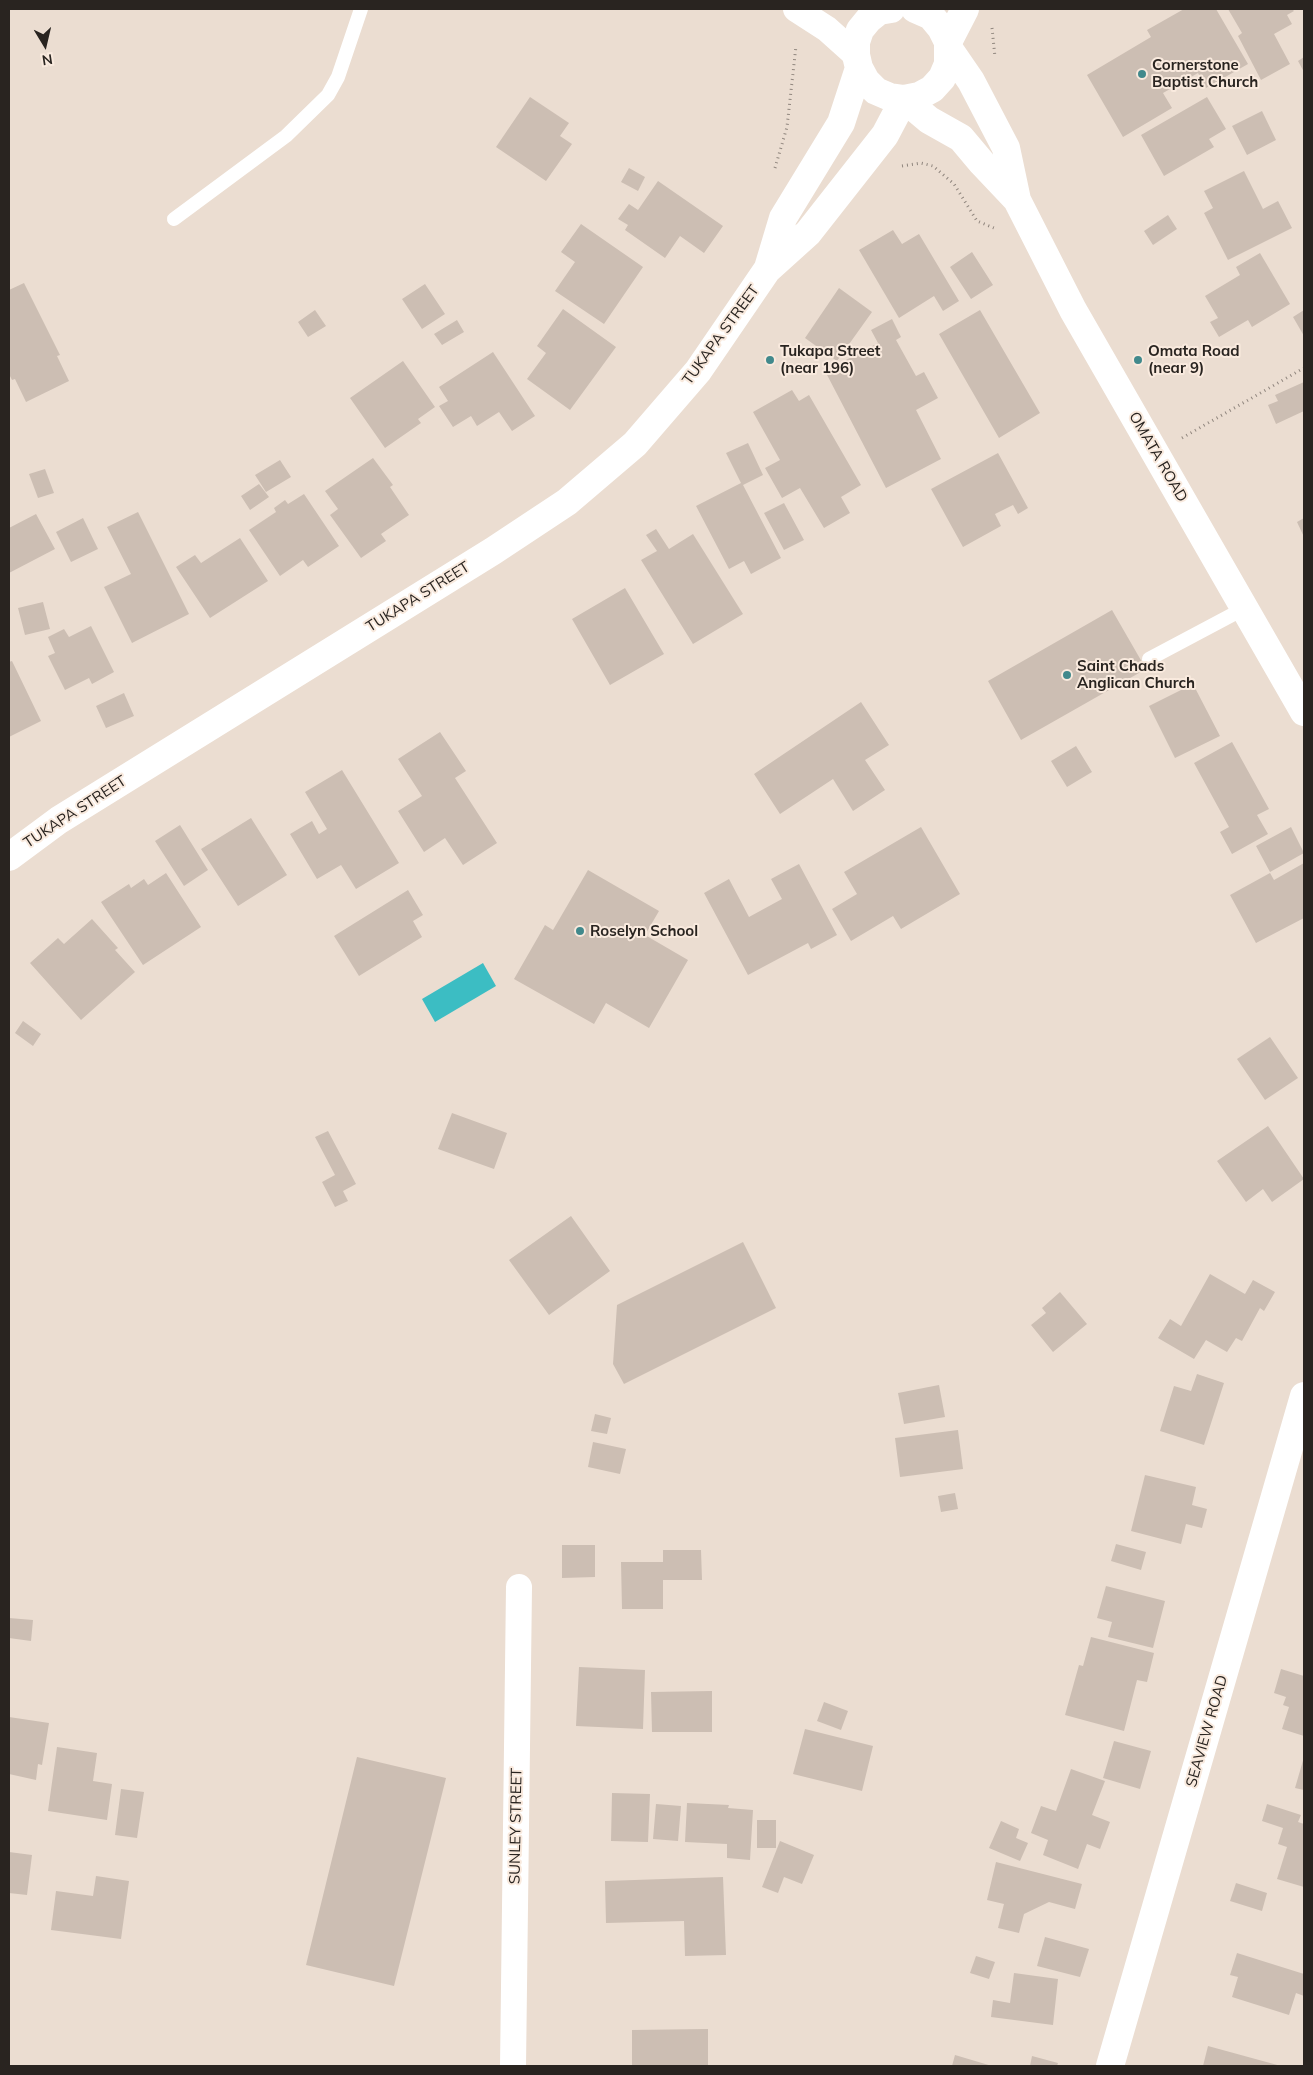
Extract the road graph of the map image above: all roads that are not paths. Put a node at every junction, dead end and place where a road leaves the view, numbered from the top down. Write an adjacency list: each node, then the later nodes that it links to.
1 (362, 9): 10 (lane)
2 (796, 9): 7 (street)
3 (915, 9): 6 (main road, OMATA ROAD)
4 (965, 9): 6 (main road)
5 (876, 11): 7 (main road, TUKAPA STREET)
6 (948, 46): 8 (main road); 9 (main road, OMATA ROAD)
7 (858, 61): 8 (main road); 11 (main road, TUKAPA STREET)
8 (904, 99): 9 (main road, OMATA ROAD); 11 (main road, TUKAPA STREET)
9 (1018, 200): 12 (main road, OMATA ROAD)
10 (174, 219)
11 (767, 270): 15 (main road, TUKAPA STREET)
12 (1245, 608): 13 (lane); 14 (main road, OMATA ROAD)
13 (1149, 658)
14 (1304, 712)
15 (9, 857)
16 (1304, 1396): 19 (main road, SEAVIEW ROAD)
17 (518, 1587): 18 (street, SUNLEY STREET)
18 (513, 2066)
19 (1110, 2066)

